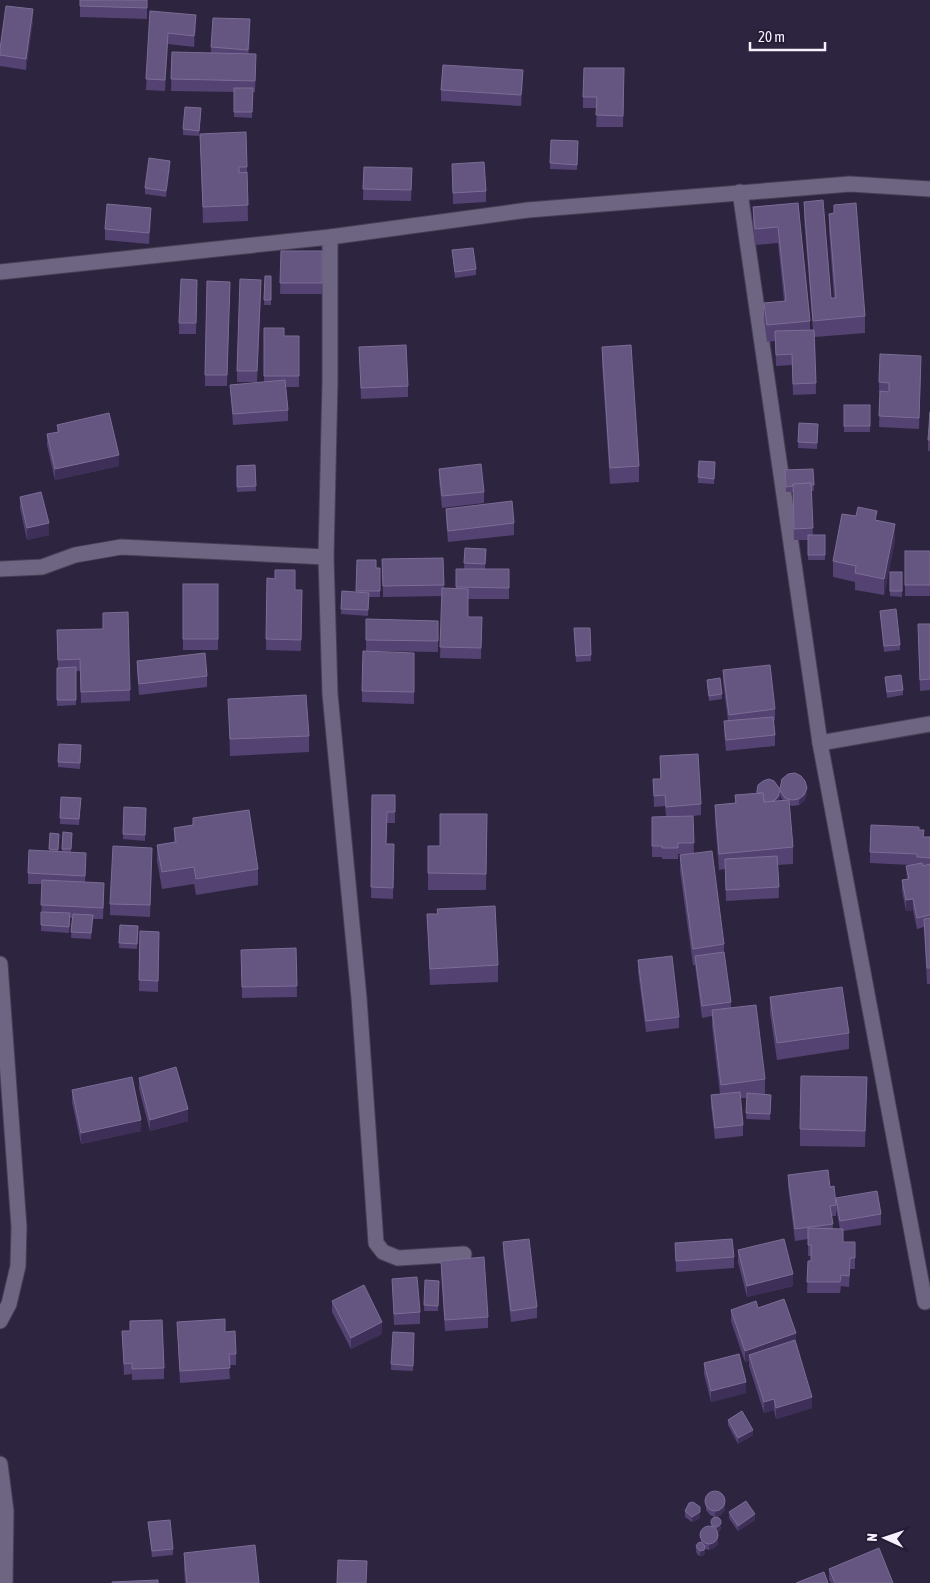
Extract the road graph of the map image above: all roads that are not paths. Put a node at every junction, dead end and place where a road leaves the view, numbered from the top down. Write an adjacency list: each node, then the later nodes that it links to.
1 (930, 189): 2 (street)
2 (740, 192): 3 (street); 8 (street)
3 (330, 237): 4 (street); 5 (street)
4 (0, 272)
5 (326, 557): 6 (street); 10 (street)
6 (0, 569)
7 (930, 724): 8 (street)
8 (820, 743): 11 (street)
9 (0, 964): 12 (street)
10 (464, 1254)
11 (925, 1302)
12 (0, 1321)
13 (0, 1464): 14 (street)
14 (5, 1583)

